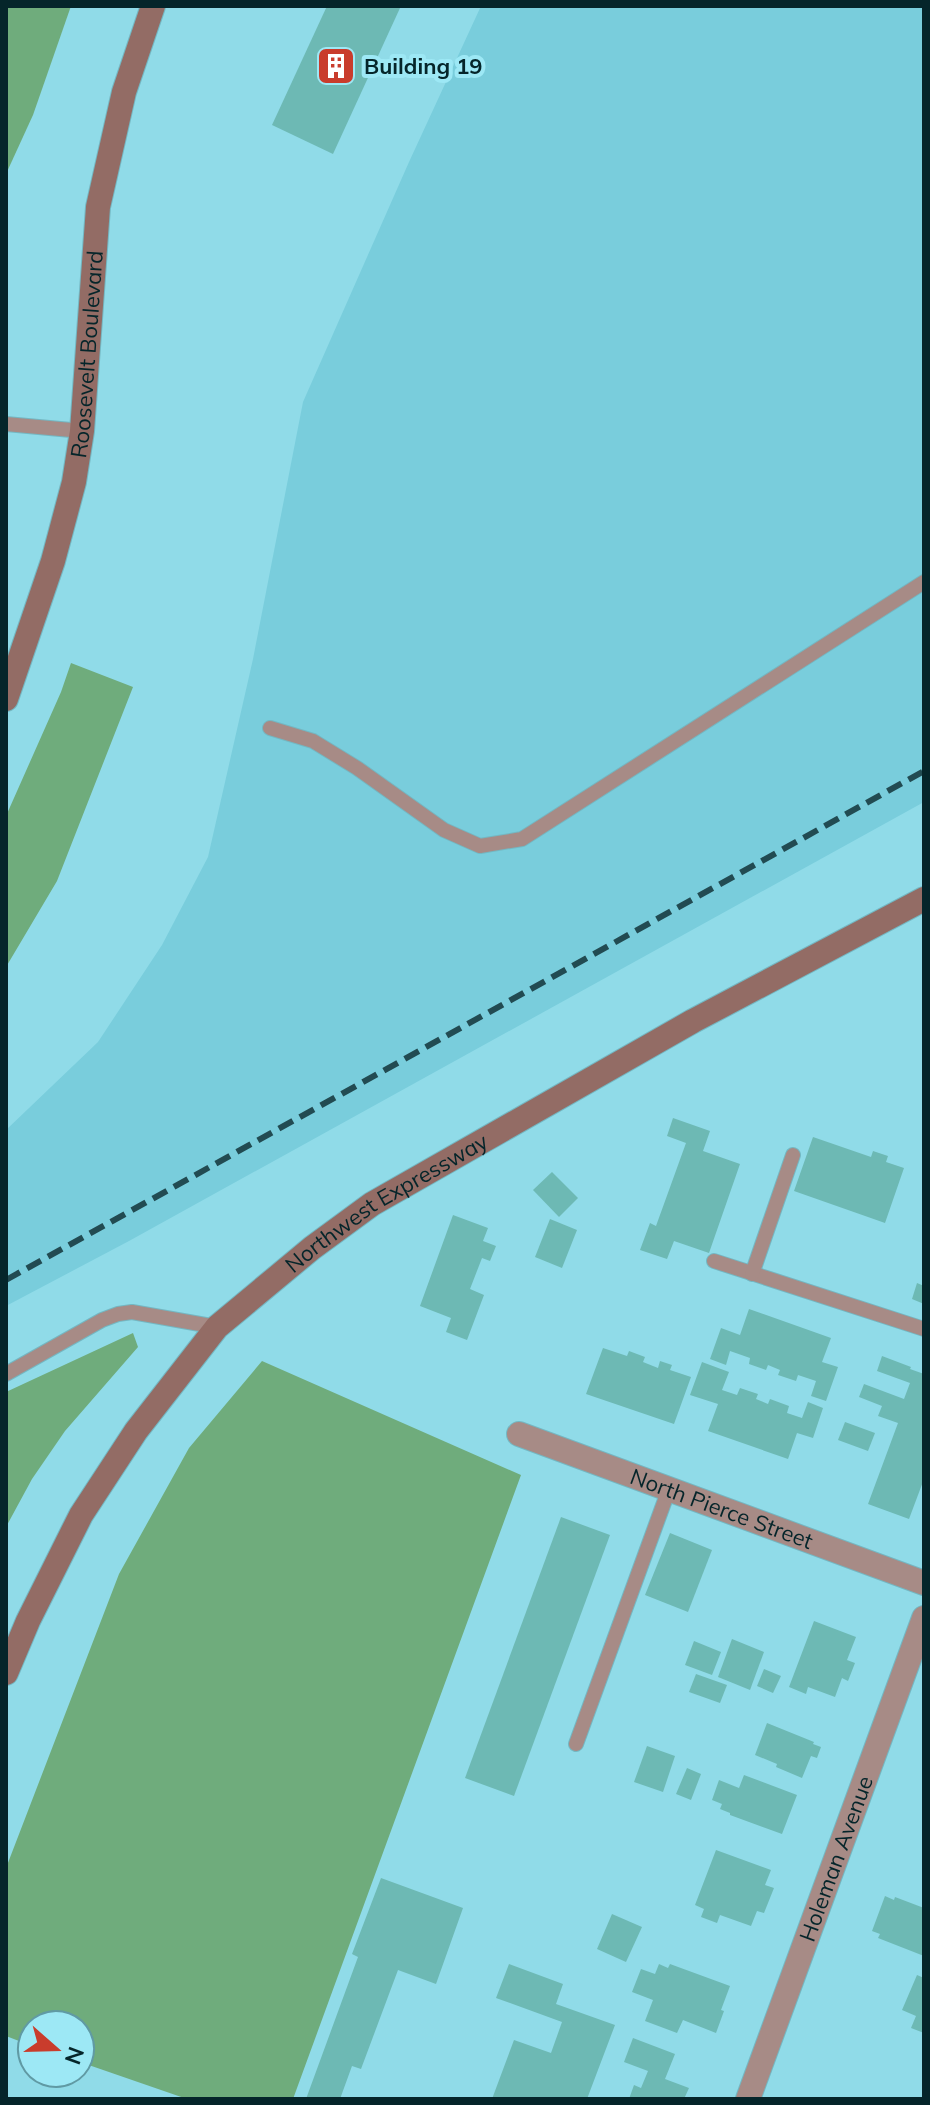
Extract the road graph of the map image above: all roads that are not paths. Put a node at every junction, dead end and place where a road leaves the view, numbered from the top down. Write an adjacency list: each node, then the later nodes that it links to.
1 (153, 6): 3 (main road, Roosevelt Boulevard)
2 (6, 424): 3 (lane)
3 (82, 431): 5 (main road, Roosevelt Boulevard)
4 (924, 582): 6 (lane)
5 (6, 699)
6 (270, 728)
7 (924, 899): 11 (main road, Northwest Expressway)
8 (793, 1155): 10 (lane)
9 (714, 1261): 10 (lane)
10 (752, 1274): 12 (lane)
11 (217, 1327): 13 (lane); 18 (main road, Northwest Expressway)
12 (924, 1329)
13 (6, 1374)
14 (519, 1434): 15 (street, North Pierce Street)
15 (669, 1489): 16 (street, North Pierce Street); 19 (lane)
16 (924, 1583)
17 (924, 1618): 20 (street, Holeman Avenue)
18 (6, 1673)
19 (576, 1744)
20 (748, 2099)

